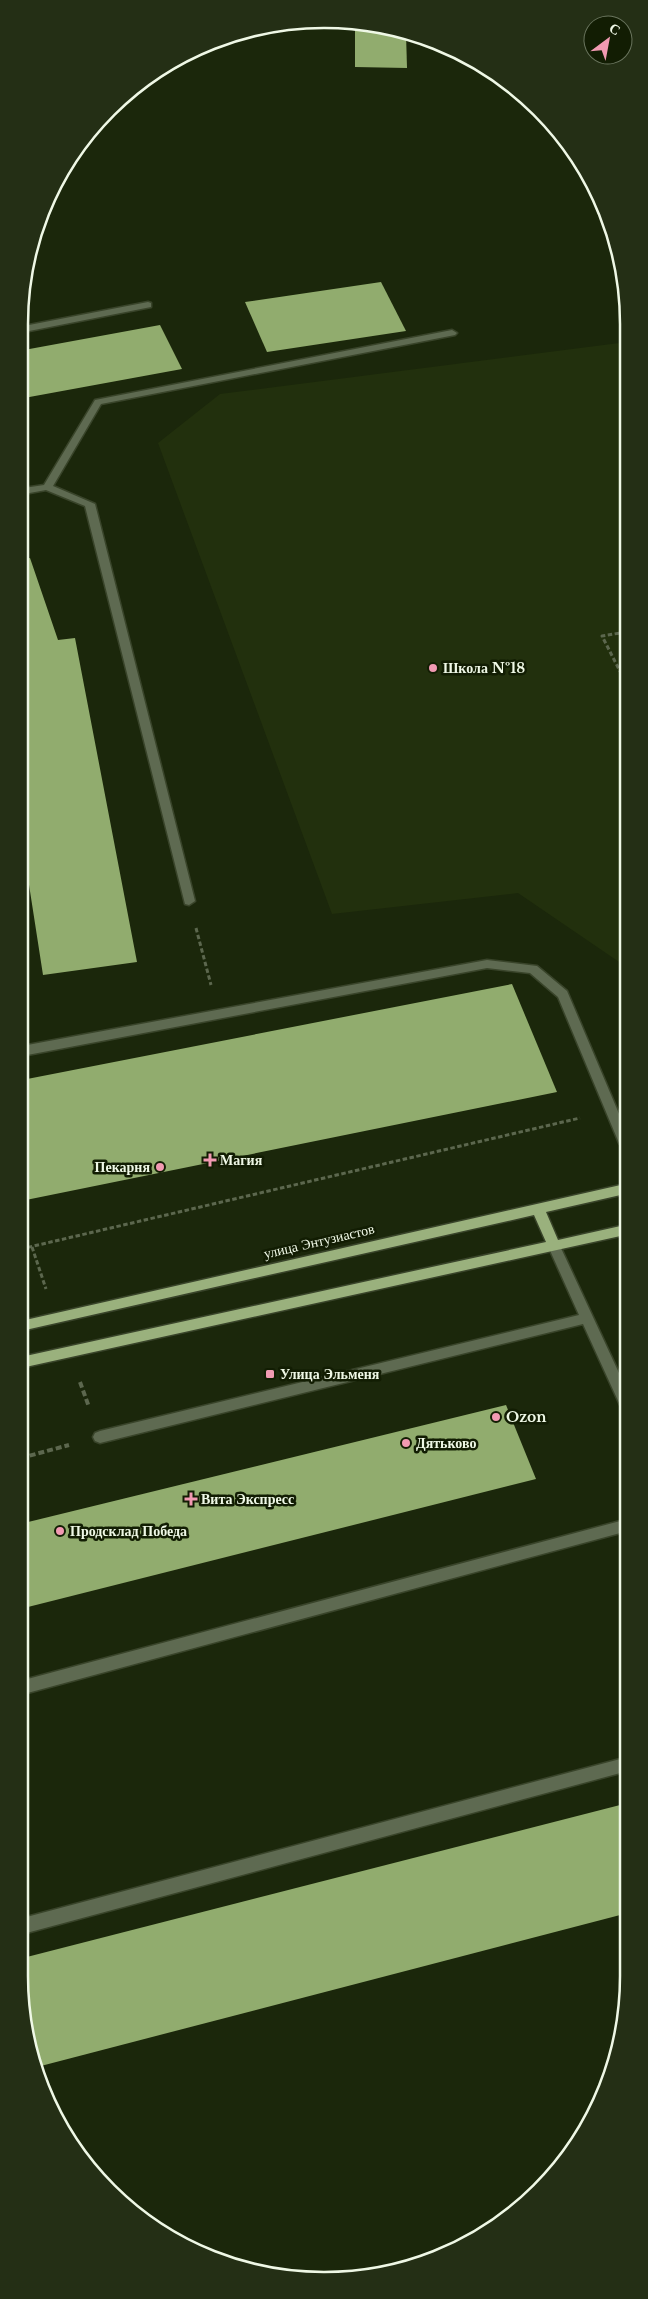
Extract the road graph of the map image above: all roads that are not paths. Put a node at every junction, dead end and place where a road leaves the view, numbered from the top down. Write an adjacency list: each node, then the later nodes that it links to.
1 (148, 305): 2 (lane)
2 (28, 328)
3 (452, 333): 4 (lane)
4 (47, 487): 5 (lane); 6 (lane)
5 (28, 490)
6 (189, 901)
7 (28, 1049): 8 (lane)
8 (620, 1130)
9 (620, 1190): 10 (main road, улица Энтузиастов)
10 (538, 1208): 12 (main road); 14 (main road, улица Энтузиастов)
11 (620, 1231): 12 (main road)
12 (554, 1246): 13 (lane); 15 (main road)
13 (587, 1318): 16 (lane); 17 (lane)
14 (28, 1324)
15 (28, 1361)
16 (620, 1390)
17 (100, 1437)
18 (620, 1527): 19 (lane)
19 (28, 1686)
20 (620, 1766): 21 (lane)
21 (28, 1925)

